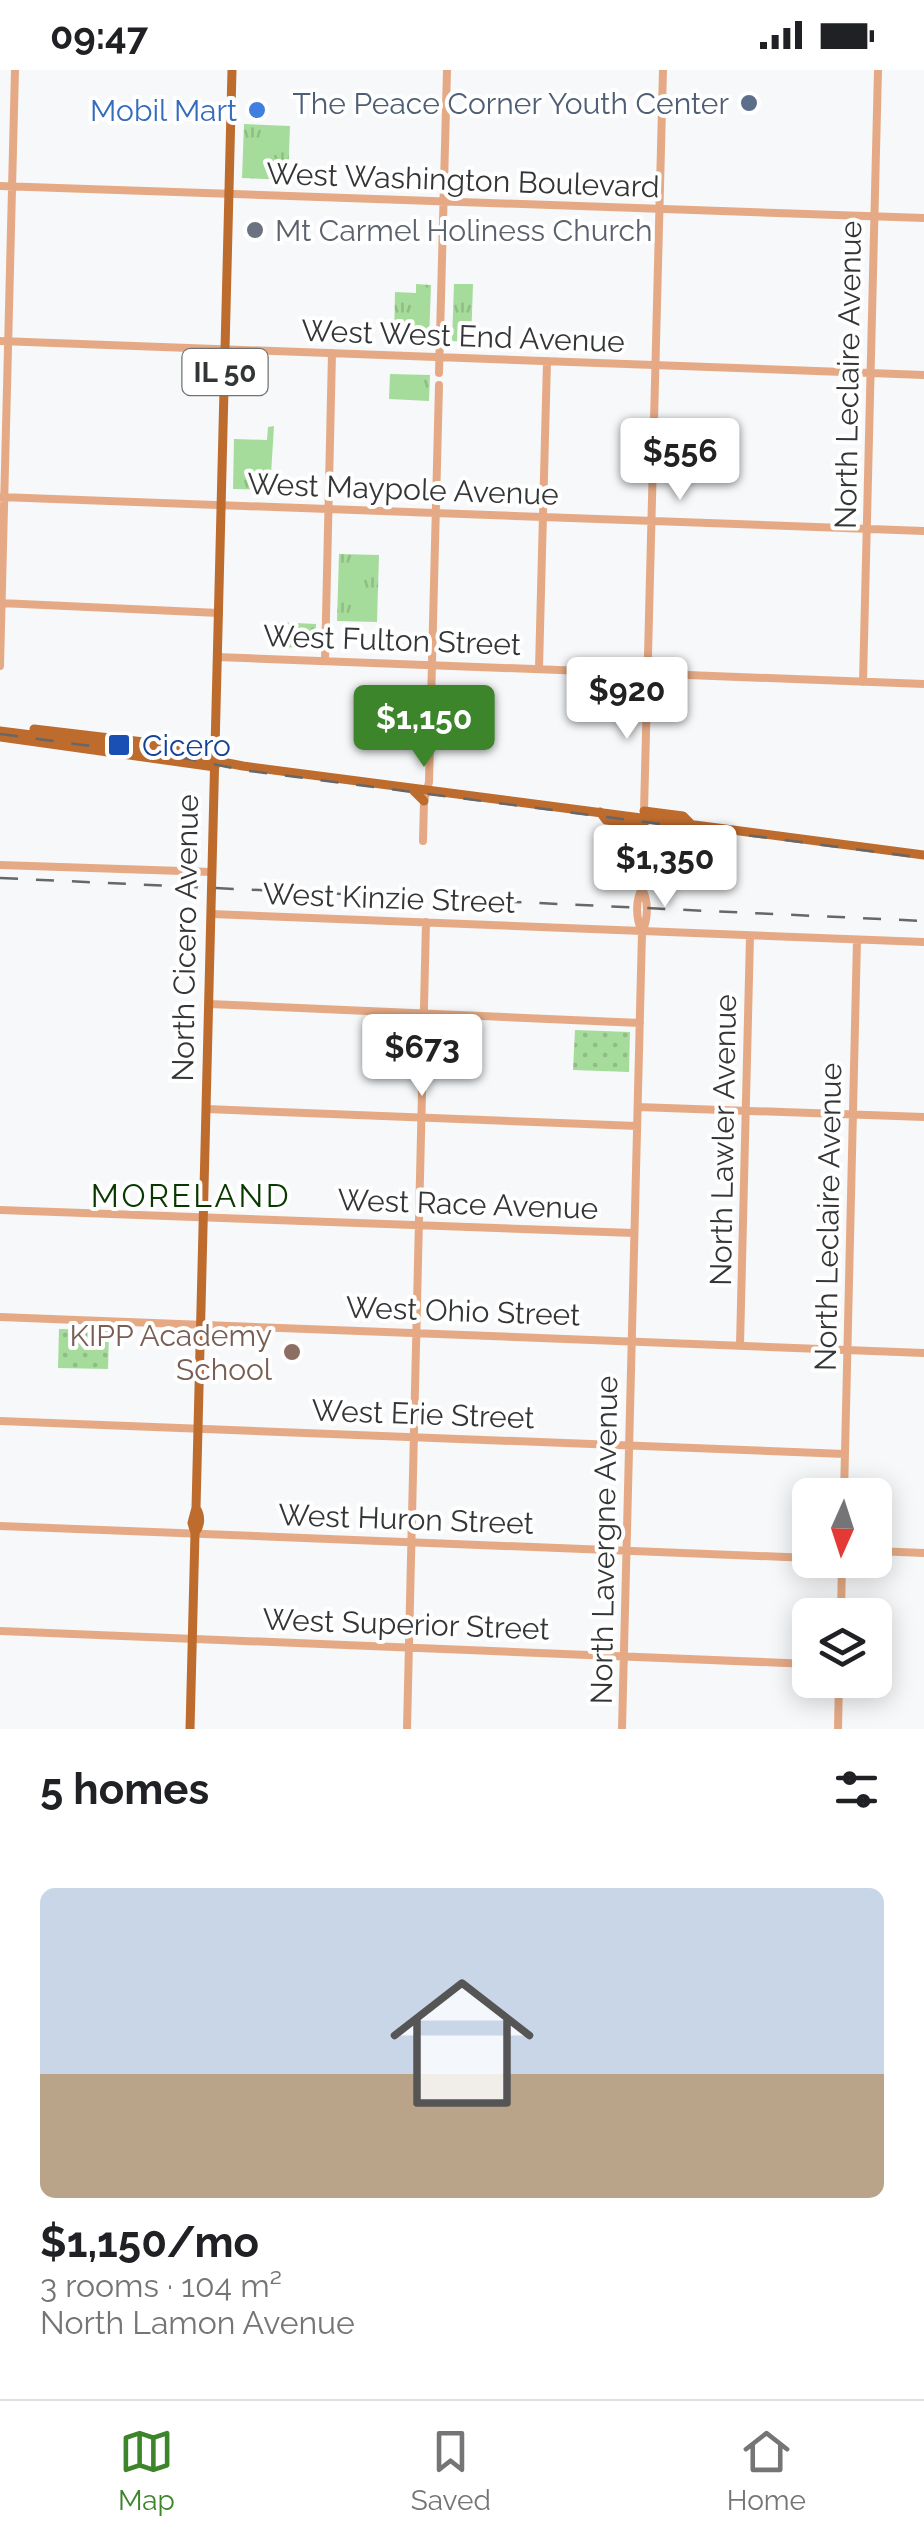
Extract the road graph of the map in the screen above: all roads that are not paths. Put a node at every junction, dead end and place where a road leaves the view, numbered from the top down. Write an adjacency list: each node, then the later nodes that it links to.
1 (15, 70): 7 (street)
2 (232, 70): 8 (main road, North Cicero Avenue / IL 50)
3 (447, 70): 9 (street)
4 (663, 70): 10 (street, North Lavergne Avenue)
5 (878, 70): 11 (street, North Leclaire Avenue)
6 (0, 186): 7 (street, West Washington Boulevard)
7 (12, 186): 8 (street, West Washington Boulevard); 13 (street)
8 (229, 194): 9 (street, West Washington Boulevard); 14 (main road, North Cicero Avenue / IL 50)
9 (444, 201): 10 (street, West Washington Boulevard); 16 (street)
10 (660, 209): 11 (street, West Washington Boulevard); 18 (street, North Lavergne Avenue)
11 (874, 216): 12 (street, West Washington Boulevard); 20 (street, North Leclaire Avenue)
12 (924, 218)
13 (4, 341): 14 (street, West West End Avenue); 23 (street)
14 (225, 350): 15 (street, West West End Avenue); 24 (main road, North Cicero Avenue / IL 50)
15 (332, 354): 16 (street, West West End Avenue); 25 (street)
16 (440, 357): 17 (street, West West End Avenue); 19 (street)
17 (547, 361): 18 (street, West West End Avenue); 27 (street)
18 (656, 365): 20 (street, West West End Avenue); 28 (street, North Lavergne Avenue)
19 (439, 373)
20 (870, 373): 21 (street, West West End Avenue); 29 (street, North Leclaire Avenue)
21 (924, 375)
22 (439, 385): 26 (street)
23 (2, 497): 24 (street, West Maypole Avenue); 31 (street)
24 (221, 505): 25 (street, West Maypole Avenue); 32 (main road, North Cicero Avenue / IL 50)
25 (328, 509): 26 (street, West Maypole Avenue); 34 (street)
26 (436, 513): 27 (street, West Maypole Avenue); 35 (street)
27 (543, 517): 28 (street, West Maypole Avenue); 37 (street)
28 (652, 521): 29 (street, West Maypole Avenue); 38 (street, North Lavergne Avenue)
29 (866, 528): 30 (street, West Maypole Avenue); 39 (street, North Leclaire Avenue)
30 (924, 530)
31 (1, 603): 32 (street); 36 (street)
32 (219, 613): 33 (main road, North Cicero Avenue / IL 50)
33 (218, 657): 34 (street, West Fulton Street); 42 (main road, North Cicero Avenue / IL 50)
34 (325, 661): 35 (street, West Fulton Street)
35 (432, 664): 37 (street, West Fulton Street); 44 (street)
36 (0, 666)
37 (539, 668): 38 (street, West Fulton Street)
38 (648, 674): 39 (street, West Fulton Street); 47 (street, North Lavergne Avenue)
39 (863, 682): 40 (street, West Fulton Street)
40 (924, 684)
41 (0, 731): 42 (main road); 42 (main road)
42 (215, 764): 43 (main road); 52 (main road, North Cicero Avenue / IL 50)
43 (411, 788): 44 (main road); 45 (main road)
44 (429, 790): 45 (street); 46 (main road)
45 (424, 801): 49 (street)
46 (600, 812): 47 (main road); 47 (main road)
47 (644, 818): 48 (main road); 48 (main road); 55 (street, North Lavergne Avenue)
48 (692, 824): 50 (main road)
49 (423, 841)
50 (924, 855)
51 (0, 865): 52 (street)
52 (212, 872): 53 (main road, North Cicero Avenue / IL 50)
53 (211, 914): 54 (street, West Kinzie Street); 59 (main road, North Cicero Avenue / IL 50)
54 (426, 922): 55 (street, West Kinzie Street); 60 (street)
55 (642, 932): 56 (street, West Kinzie Street); 61 (street, North Lavergne Avenue)
56 (750, 936): 57 (street, West Kinzie Street); 64 (street, North Lawler Avenue)
57 (857, 940): 58 (street, West Kinzie Street); 65 (street, North Leclaire Avenue)
58 (924, 942)
59 (209, 1004): 60 (street); 63 (main road, North Cicero Avenue / IL 50)
60 (424, 1013): 61 (street); 66 (street)
61 (640, 1022): 62 (street, North Lavergne Avenue)
62 (638, 1106): 64 (street); 68 (street, North Lavergne Avenue)
63 (206, 1110): 66 (street); 70 (main road, North Cicero Avenue / IL 50)
64 (746, 1111): 65 (street); 77 (street, North Lawler Avenue)
65 (853, 1115): 67 (street); 78 (street, North Leclaire Avenue)
66 (422, 1118): 68 (street); 71 (street)
67 (924, 1118)
68 (637, 1126): 72 (street, North Lavergne Avenue)
69 (0, 1210): 70 (street, West Race Avenue)
70 (203, 1217): 71 (street, West Race Avenue); 74 (main road, North Cicero Avenue / IL 50)
71 (419, 1225): 72 (street, West Race Avenue); 75 (street)
72 (634, 1232): 76 (street, North Lavergne Avenue)
73 (0, 1319): 74 (street, West Ohio Street)
74 (201, 1323): 75 (street, West Ohio Street); 81 (main road, North Cicero Avenue / IL 50)
75 (416, 1332): 76 (street, West Ohio Street); 82 (street)
76 (632, 1340): 77 (street, West Ohio Street); 83 (street, North Lavergne Avenue)
77 (740, 1345): 78 (street, West Ohio Street)
78 (847, 1350): 79 (street, West Ohio Street); 84 (street, North Leclaire Avenue)
79 (924, 1354)
80 (0, 1421): 81 (street, West Erie Street)
81 (198, 1428): 82 (street, West Erie Street); 87 (main road, North Cicero Avenue / IL 50)
82 (414, 1436): 83 (street, West Erie Street); 88 (street)
83 (629, 1444): 84 (street, West Erie Street); 89 (street, North Lavergne Avenue)
84 (845, 1454): 85 (street, North Leclaire Avenue)
85 (844, 1478)
86 (0, 1526): 87 (street, West Huron Street)
87 (195, 1533): 88 (street, West Huron Street); 94 (main road, North Cicero Avenue / IL 50)
88 (411, 1542): 89 (street, West Huron Street); 95 (street)
89 (626, 1550): 92 (street, West Huron Street); 96 (street, North Lavergne Avenue)
90 (892, 1552): 91 (street)
91 (924, 1553)
92 (792, 1557)
93 (0, 1631): 94 (street, West Superior Street)
94 (192, 1638): 95 (street, West Superior Street); 99 (main road, North Cicero Avenue / IL 50)
95 (409, 1647): 96 (street, West Superior Street); 100 (street)
96 (624, 1656): 97 (street, West Superior Street); 101 (street, North Lavergne Avenue)
97 (792, 1663)
98 (839, 1698): 102 (street)
99 (190, 1729)
100 (406, 1729)
101 (622, 1729)
102 (838, 1729)

